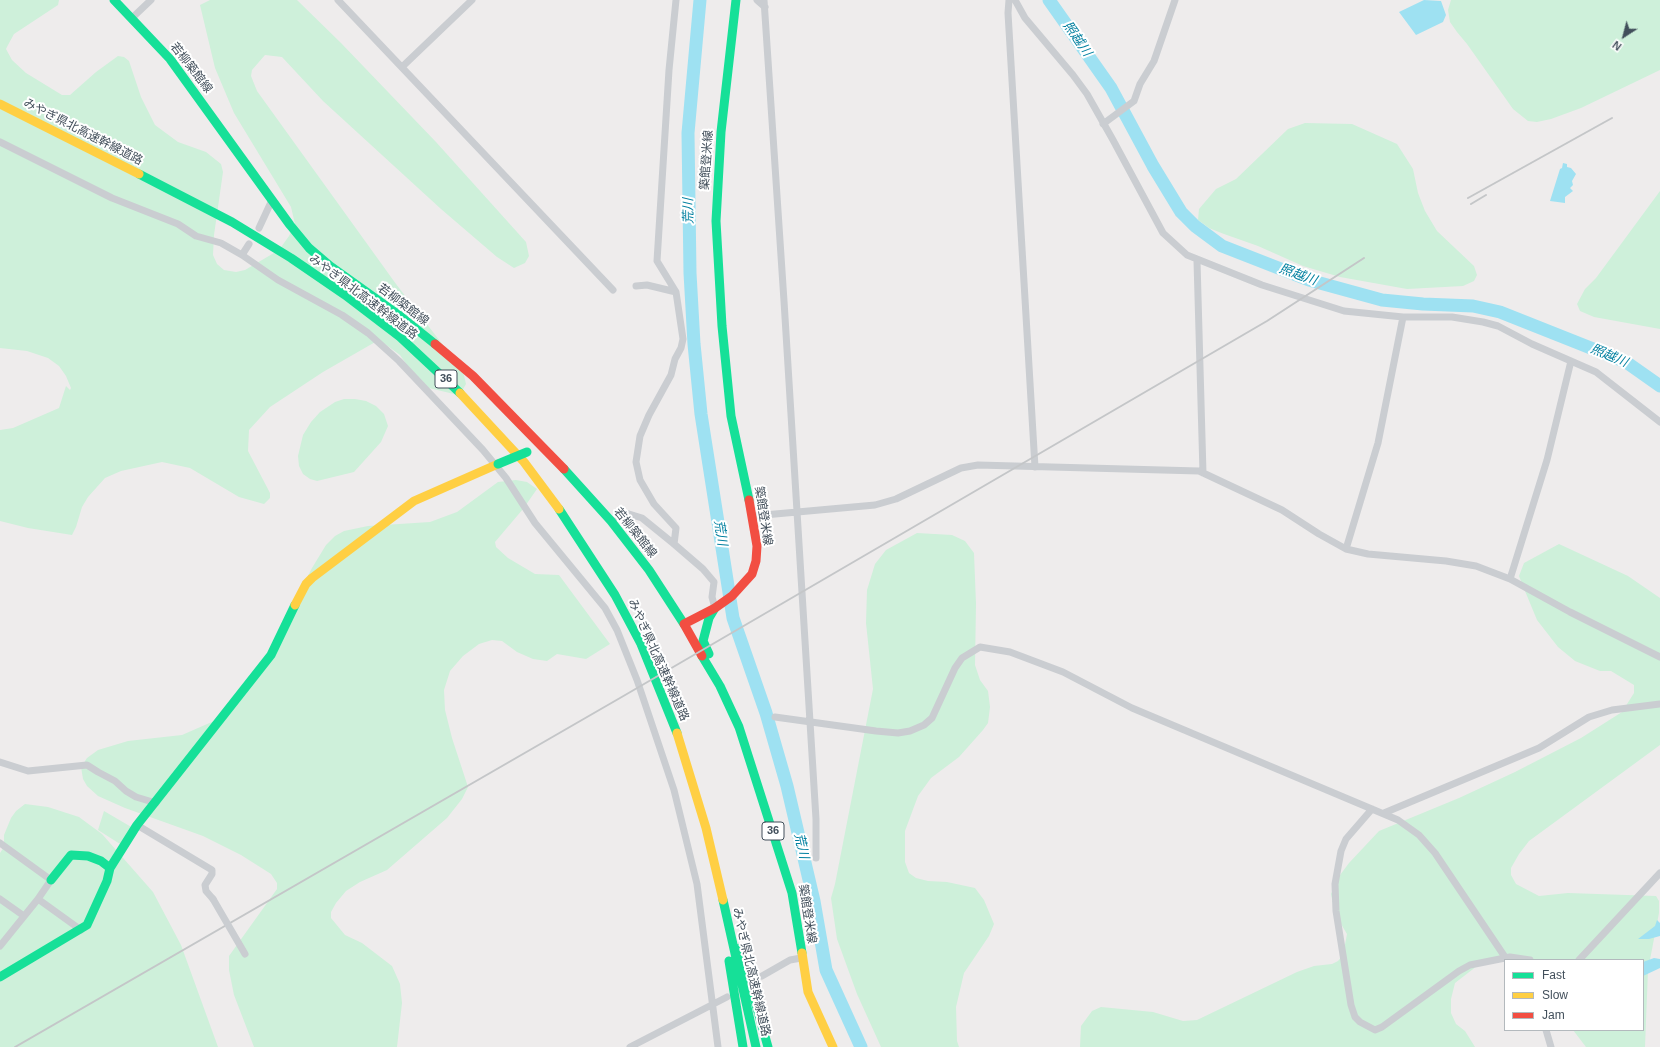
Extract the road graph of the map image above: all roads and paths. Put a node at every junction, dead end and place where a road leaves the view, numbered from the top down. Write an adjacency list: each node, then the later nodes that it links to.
1 (114, 0): 12 (main road, 若柳築館線)
2 (151, 0): 12 (street)
3 (338, 0): 13 (street)
4 (472, 0): 13 (street)
5 (676, 0): 24 (street)
6 (736, 0): 33 (main road, 築館登米線)
7 (757, 0): 11 (street)
8 (1010, 0): 30 (street)
9 (1015, 0): 15 (street)
10 (1175, 0): 15 (street)
11 (764, 4): 32 (street)
12 (132, 18): 17 (main road, 若柳築館線)
13 (402, 67): 23 (street)
14 (0, 104): 50 (main road, みやぎ県北高速幹線道路 / 36)
15 (1103, 124): 21 (street)
16 (0, 142): 20 (street)
17 (272, 200): 18 (street); 28 (main road, 若柳築館線)
18 (259, 228)
19 (249, 244): 20 (street)
20 (242, 255): 29 (street)
21 (1197, 260): 25 (street); 31 (street)
22 (636, 286): 24 (street)
23 (613, 290)
24 (676, 292): 35 (street)
25 (1402, 317): 26 (street); 36 (street)
26 (1571, 361): 27 (street); 37 (street)
27 (1660, 422)
28 (542, 445): 29 (main road, bridge); 34 (main road, 若柳築館線)
29 (497, 465): 46 (main road); 69 (street)
30 (1035, 467): 31 (street); 32 (street)
31 (1203, 473): 36 (street)
32 (796, 513): 33 (street); 44 (street)
33 (753, 516): 38 (main road, 築館登米線)
34 (610, 521): 35 (street); 39 (main road, 若柳築館線)
35 (674, 544): 38 (street)
36 (1346, 549): 37 (street)
37 (1510, 579): 40 (street)
38 (717, 607): 39 (main road, 築館登米線); 41 (main road)
39 (684, 624): 41 (main road, 築館登米線 / 36)
40 (1660, 656)
41 (720, 686): 62 (main road, 築館登米線 / 36)
42 (1660, 704): 48 (street)
43 (774, 717): 44 (street)
44 (810, 722): 47 (street); 52 (street)
45 (0, 762): 46 (street)
46 (156, 803): 49 (main road)
47 (1372, 809): 48 (street); 63 (street)
48 (1384, 813): 64 (street)
49 (137, 825): 53 (main road); 61 (street, bridge)
50 (706, 828): 73 (main road); 74 (main road, みやぎ県北高速幹線道路 / 36); 75 (main road)
51 (0, 843): 55 (street)
52 (816, 858)
53 (110, 868): 55 (main road); 59 (main road)
54 (1660, 873): 65 (street)
55 (51, 880): 57 (street)
56 (0, 899): 58 (street)
57 (38, 899): 58 (street); 59 (street)
58 (24, 916): 60 (street)
59 (81, 930): 67 (main road)
60 (0, 946)
61 (245, 954)
62 (802, 958): 66 (street); 76 (main road, 築館登米線 / 36)
63 (1504, 959)
64 (1506, 959)
65 (1580, 959)
66 (762, 976)
67 (0, 977)
68 (726, 997): 69 (street)
69 (714, 1004): 71 (street); 72 (street)
70 (1546, 1031): 77 (street)
71 (630, 1047)
72 (718, 1047)
73 (743, 1047)
74 (756, 1047)
75 (768, 1047)
76 (833, 1047)
77 (1551, 1047)

